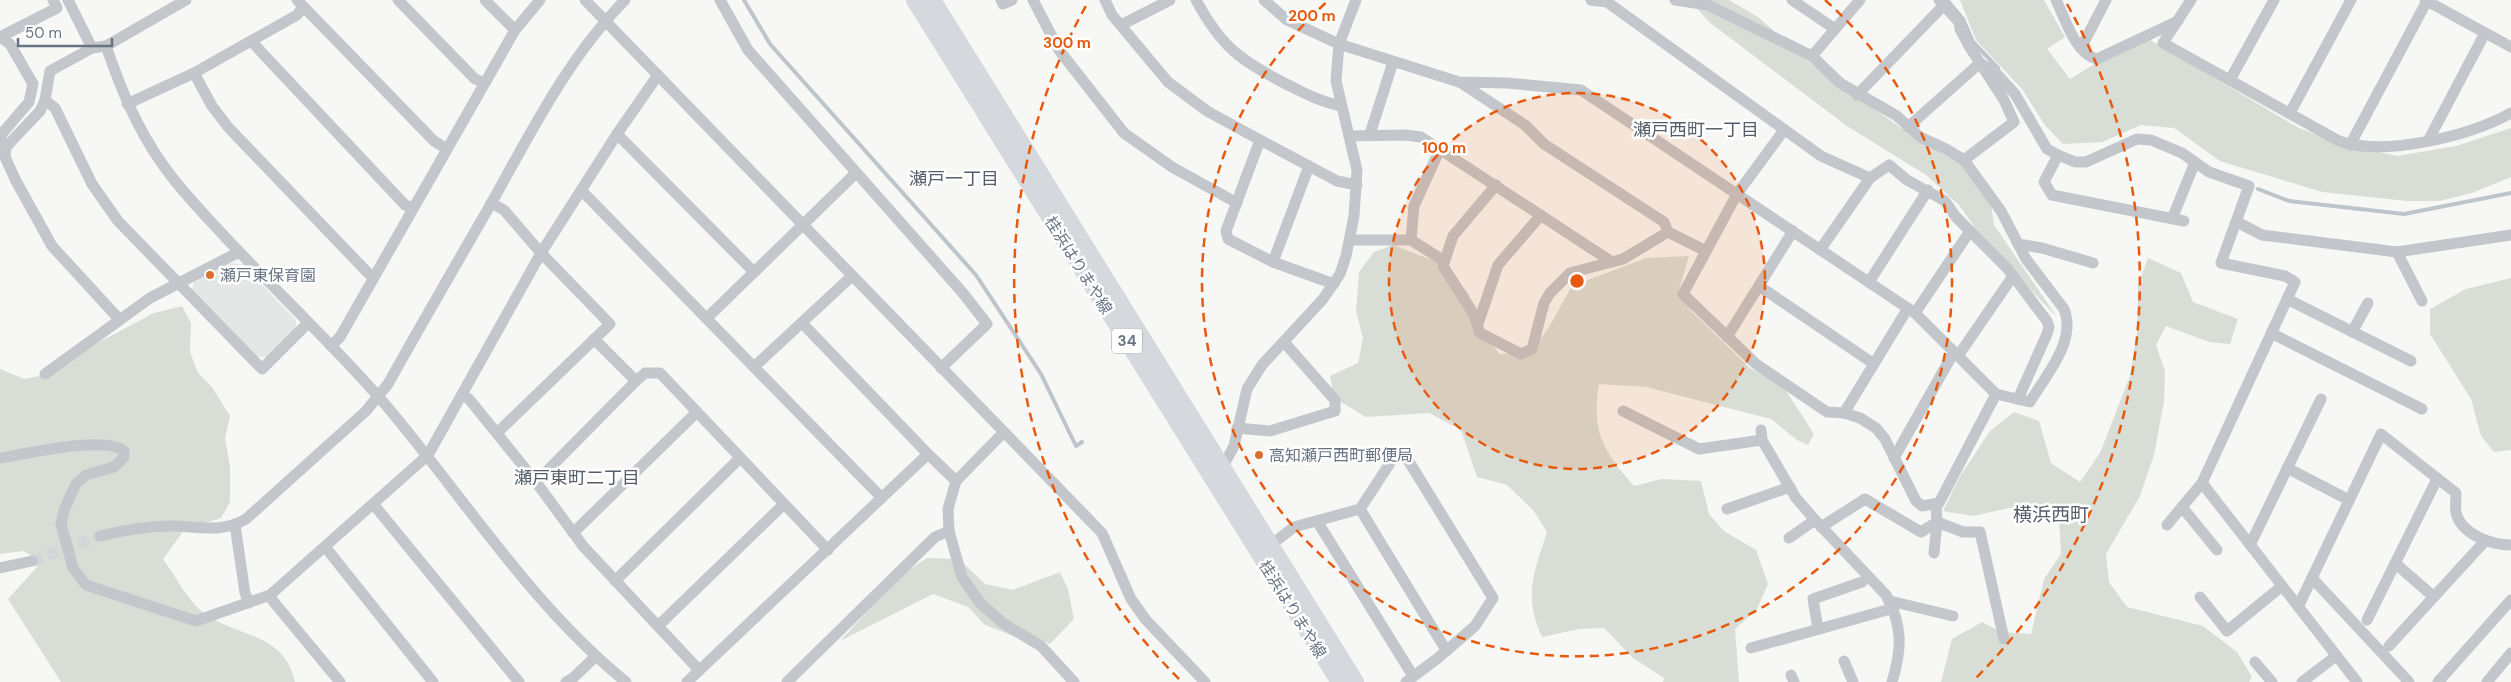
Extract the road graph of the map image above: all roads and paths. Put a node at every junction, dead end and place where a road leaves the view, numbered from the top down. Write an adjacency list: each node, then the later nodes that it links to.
1 (53, 0): 39 (street)
2 (68, 0): 44 (street)
3 (186, 0): 42 (street)
4 (398, 0): 53 (street)
5 (485, 0): 37 (street)
6 (540, 0): 37 (street)
7 (585, 0): 34 (street)
8 (625, 0): 34 (street)
9 (720, 0): 75 (street)
10 (915, 0): 152 (main road, 桂浜はりまや線 / 34)
11 (932, 0): 152 (main road, 桂浜はりまや線 / 34)
12 (1001, 0): 13 (street)
13 (1012, 0)
14 (1033, 0): 83 (street)
15 (1105, 0): 35 (street)
16 (1170, 0): 35 (street)
17 (1196, 0): 57 (street)
18 (1264, 0): 41 (street)
19 (1356, 0): 41 (street)
20 (1591, 0): 29 (street)
21 (1675, 0): 46 (street)
22 (1792, 0): 36 (street)
23 (1860, 0): 36 (street)
24 (2056, 0): 45 (street)
25 (2106, 0): 45 (street)
26 (2191, 0): 33 (street)
27 (2274, 0): 51 (street)
28 (2351, 0): 58 (street)
29 (1608, 1): 61 (street)
30 (2426, 1): 38 (street); 68 (street)
31 (1941, 2): 48 (street); 54 (street)
32 (300, 3): 40 (street); 69 (street)
33 (2180, 20): 45 (street); 51 (street)
34 (605, 21): 50 (street); 82 (street)
35 (1121, 26): 66 (street)
36 (1835, 29): 46 (street)
37 (515, 30): 53 (street)
38 (2485, 33): 43 (street); 67 (street)
39 (0, 37): 65 (street)
40 (251, 41): 49 (street); 84 (street)
41 (1340, 44): 47 (street); 57 (street)
42 (106, 46): 44 (street); 56 (street)
43 (2511, 47)
44 (92, 48): 55 (street)
45 (2080, 48)
46 (1812, 56): 54 (street)
47 (1394, 62): 52 (street); 63 (street)
48 (1980, 63): 60 (street); 71 (street); 72 (street)
49 (194, 73): 56 (street); 107 (street)
50 (658, 75): 62 (street); 87 (street)
51 (2230, 80): 58 (street)
52 (1459, 82): 81 (street); 90 (street)
53 (485, 83): 69 (street)
54 (1857, 95): 60 (street)
55 (45, 100): 65 (street); 108 (street)
56 (127, 104): 97 (street)
57 (1341, 106): 64 (street)
58 (2290, 113): 68 (street)
59 (2511, 113): 67 (street)
60 (1908, 127): 72 (street)
61 (1784, 130): 76 (street); 81 (street)
62 (617, 134): 80 (street); 104 (street)
63 (1370, 134): 64 (street); 70 (street)
64 (1349, 136): 77 (street)
65 (2, 140): 117 (street)
66 (1260, 140): 74 (street); 83 (street)
67 (2428, 141): 68 (street)
68 (2350, 144)
69 (446, 149): 84 (street)
70 (1440, 149): 78 (street); 93 (street)
71 (2058, 155): 73 (street); 73 (street)
72 (1964, 160): 94 (street)
73 (2195, 162): 86 (street)
74 (1309, 166): 77 (street); 101 (street)
75 (856, 172): 87 (street); 131 (street)
76 (1870, 178): 79 (street); 95 (street)
77 (1356, 185): 92 (street)
78 (1496, 186): 85 (street); 100 (street)
79 (1928, 190): 89 (street); 109 (street)
80 (582, 191): 99 (street); 116 (street)
81 (1737, 194): 88 (street); 96 (street)
82 (492, 203): 99 (street); 136 (street)
83 (1236, 203): 101 (street)
84 (413, 208): 107 (street)
85 (1541, 215): 102 (street); 120 (street)
86 (2237, 222): 98 (street); 112 (street)
87 (802, 225): 104 (street); 105 (street)
88 (1793, 231): 95 (street); 111 (street)
89 (1970, 231): 106 (street); 115 (street)
90 (1668, 232): 96 (street); 102 (street)
91 (2511, 235): 98 (street)
92 (1350, 240): 93 (street); 110 (street)
93 (1411, 240): 100 (street)
94 (2018, 244): 103 (street); 137 (street)
95 (1820, 250): 109 (street)
96 (1706, 251): 123 (street)
97 (240, 252): 108 (street); 118 (street)
98 (2397, 252): 113 (street)
99 (541, 253): 124 (street); 135 (street)
100 (1444, 261): 120 (street)
101 (1273, 262): 110 (street)
102 (1612, 262): 120 (street)
103 (2093, 263)
104 (754, 272): 116 (street)
105 (852, 276): 119 (street); 131 (street)
106 (2013, 276): 127 (street); 137 (street)
107 (374, 277): 126 (street)
108 (178, 282): 117 (street); 118 (street)
109 (1868, 282): 115 (street)
110 (1334, 284): 125 (street)
111 (1759, 286): 123 (street); 129 (street)
112 (2287, 300): 121 (street); 122 (street)
113 (2422, 301)
114 (2368, 303): 121 (street)
115 (1912, 311): 127 (street); 129 (street)
116 (708, 316): 130 (street)
117 (119, 318): 132 (street)
118 (308, 323): 126 (street)
119 (802, 323): 130 (street); 146 (street)
120 (1478, 324)
121 (2352, 332): 128 (street)
122 (2271, 333): 139 (street); 156 (street)
123 (1728, 337): 142 (street)
124 (594, 339): 133 (street); 145 (street)
125 (1284, 342): 143 (street); 143 (street)
126 (331, 346): 136 (street)
127 (1956, 354): 134 (street); 150 (street)
128 (2411, 362)
129 (1874, 364): 142 (street)
130 (755, 366): 158 (street)
131 (941, 368): 144 (street)
132 (45, 374)
133 (636, 381): 141 (street); 155 (street)
134 (1996, 394): 137 (street); 161 (street)
135 (462, 395): 145 (street); 147 (street)
136 (378, 397): 147 (street); 170 (street)
137 (2018, 399)
138 (2321, 399): 151 (street)
139 (2422, 409)
140 (1622, 411): 157 (street)
141 (697, 412): 149 (street); 172 (street)
142 (1844, 413): 150 (street)
143 (1237, 428): 152 (street)
144 (1004, 432): 154 (street); 220 (street)
145 (497, 433): 155 (street)
146 (928, 454): 154 (street); 158 (street)
147 (428, 456): 162 (street); 207 (street)
148 (0, 458): 194 (street)
149 (740, 458): 160 (street); 187 (street)
150 (1894, 458): 161 (street)
151 (2287, 468): 159 (street); 176 (street)
152 (1218, 475): 180 (main road, 桂浜はりまや線 / 34)
153 (2437, 478): 159 (street); 175 (street); 184 (street)
154 (956, 481): 171 (street)
155 (536, 482): 172 (street)
156 (2202, 484): 163 (street); 176 (street)
157 (1790, 487): 165 (street); 168 (street)
158 (881, 497): 179 (street)
159 (2349, 500): 186 (street)
160 (784, 504): 179 (street); 199 (street)
161 (1936, 504): 167 (street)
162 (374, 505): 178 (street); 214 (street)
163 (2182, 507): 169 (street); 181 (street)
164 (1360, 508): 166 (street); 204 (street); 204 (street)
165 (1727, 509)
166 (1317, 521): 180 (street); 211 (street)
167 (1937, 522): 168 (street); 182 (street); 201 (street)
168 (1818, 524): 174 (street); 195 (street)
169 (2167, 524)
170 (235, 525): 173 (street); 194 (street)
171 (950, 531): 218 (street); 219 (street)
172 (573, 532): 187 (street)
173 (100, 536)
174 (1789, 538)
175 (2485, 541): 177 (street); 192 (street)
176 (2250, 545): 189 (street)
177 (2511, 545)
178 (326, 548): 190 (street); 213 (street)
179 (828, 550): 210 (street)
180 (1265, 550): 221 (main road, 桂浜はりまや線 / 34); 222 (main road, 桂浜はりまや線 / 34)
181 (2217, 550)
182 (1934, 553)
183 (32, 561): 185 (street)
184 (2395, 563): 192 (street); 198 (street)
185 (0, 568)
186 (2312, 578): 196 (street); 228 (street)
187 (615, 581): 199 (street)
188 (1862, 582): 200 (street)
189 (2282, 586): 191 (street); 196 (street)
190 (270, 596): 194 (street); 212 (street)
191 (2200, 597)
192 (2434, 597): 202 (street)
193 (2511, 600): 229 (street)
194 (249, 603)
195 (1892, 605): 197 (street); 200 (street); 224 (street)
196 (2298, 607): 206 (street)
197 (1953, 616)
198 (2367, 620)
199 (658, 626): 210 (street)
200 (1818, 629): 203 (street)
201 (2004, 639)
202 (2389, 646)
203 (1750, 648)
204 (1446, 650): 211 (street)
205 (2511, 653): 230 (street)
206 (2336, 656): 226 (street); 227 (street)
207 (595, 657): 215 (street); 216 (street)
208 (1844, 661): 223 (street)
209 (2255, 662): 225 (street)
210 (699, 670): 217 (street)
211 (1409, 679)
212 (340, 682)
213 (433, 682)
214 (518, 682)
215 (566, 682)
216 (626, 682)
217 (687, 682)
218 (787, 682)
219 (1074, 682)
220 (1205, 682)
221 (1340, 682)
222 (1355, 682)
223 (1853, 682)
224 (1892, 682)
225 (2272, 682)
226 (2302, 682)
227 (2357, 682)
228 (2409, 682)
229 (2438, 682)
230 (2487, 682)

